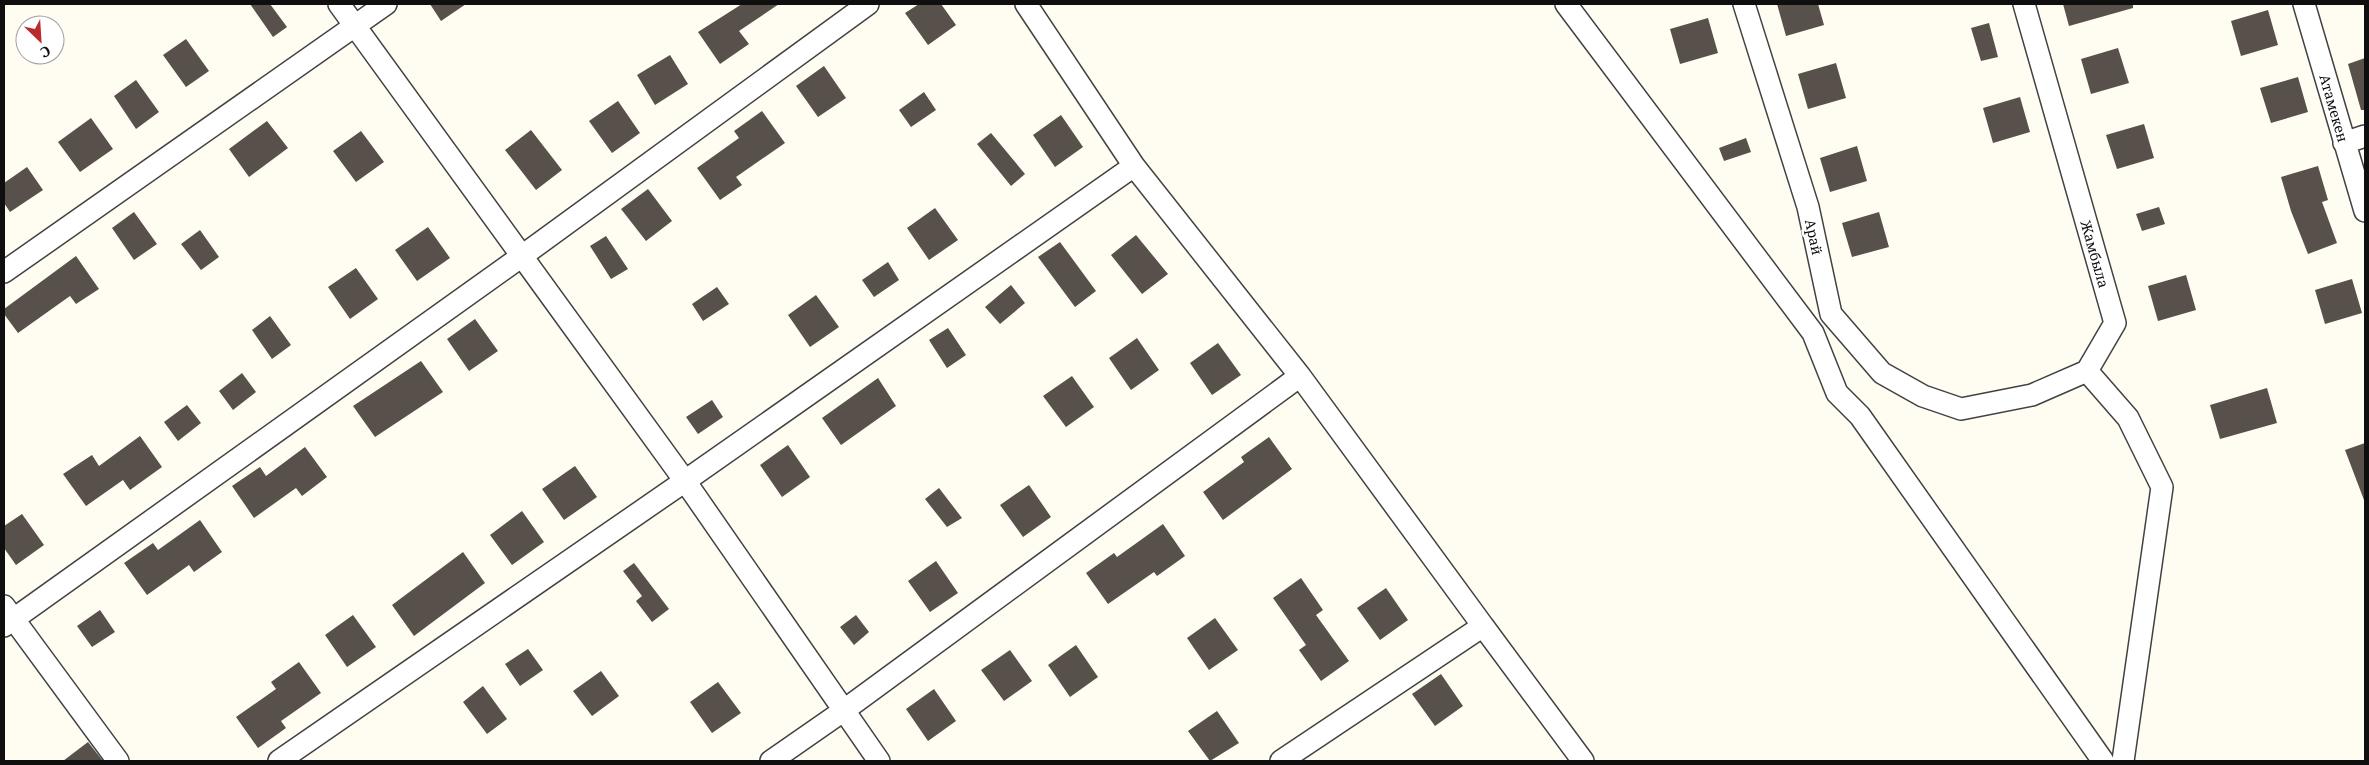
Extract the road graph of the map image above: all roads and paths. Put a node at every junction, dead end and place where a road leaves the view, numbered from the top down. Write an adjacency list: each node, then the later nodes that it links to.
1 (339, 4): 9 (street)
2 (386, 4): 9 (street)
3 (868, 4): 14 (street)
4 (1026, 4): 12 (street)
5 (1566, 4): 28 (street)
6 (1744, 4): 16 (street, Арай)
7 (2024, 4): 16 (street, Жамбыла)
8 (2304, 4): 11 (street, Атамекен)
9 (356, 27): 14 (street); 15 (street)
10 (2365, 136): 11 (street)
11 (2344, 143): 13 (street, Атамекен)
12 (1134, 166): 17 (street); 18 (street)
13 (2365, 211)
14 (522, 256): 18 (street); 19 (street)
15 (4, 272)
16 (2087, 371): 29 (street)
17 (1300, 376): 20 (street); 21 (street)
18 (685, 481): 21 (street); 23 (street)
19 (7, 617): 22 (street)
20 (1483, 626): 26 (street); 27 (street)
21 (843, 711): 24 (street); 25 (street)
22 (118, 761)
23 (279, 761)
24 (771, 761)
25 (879, 761)
26 (1281, 761)
27 (1583, 761)
28 (2103, 761)
29 (2122, 761)

